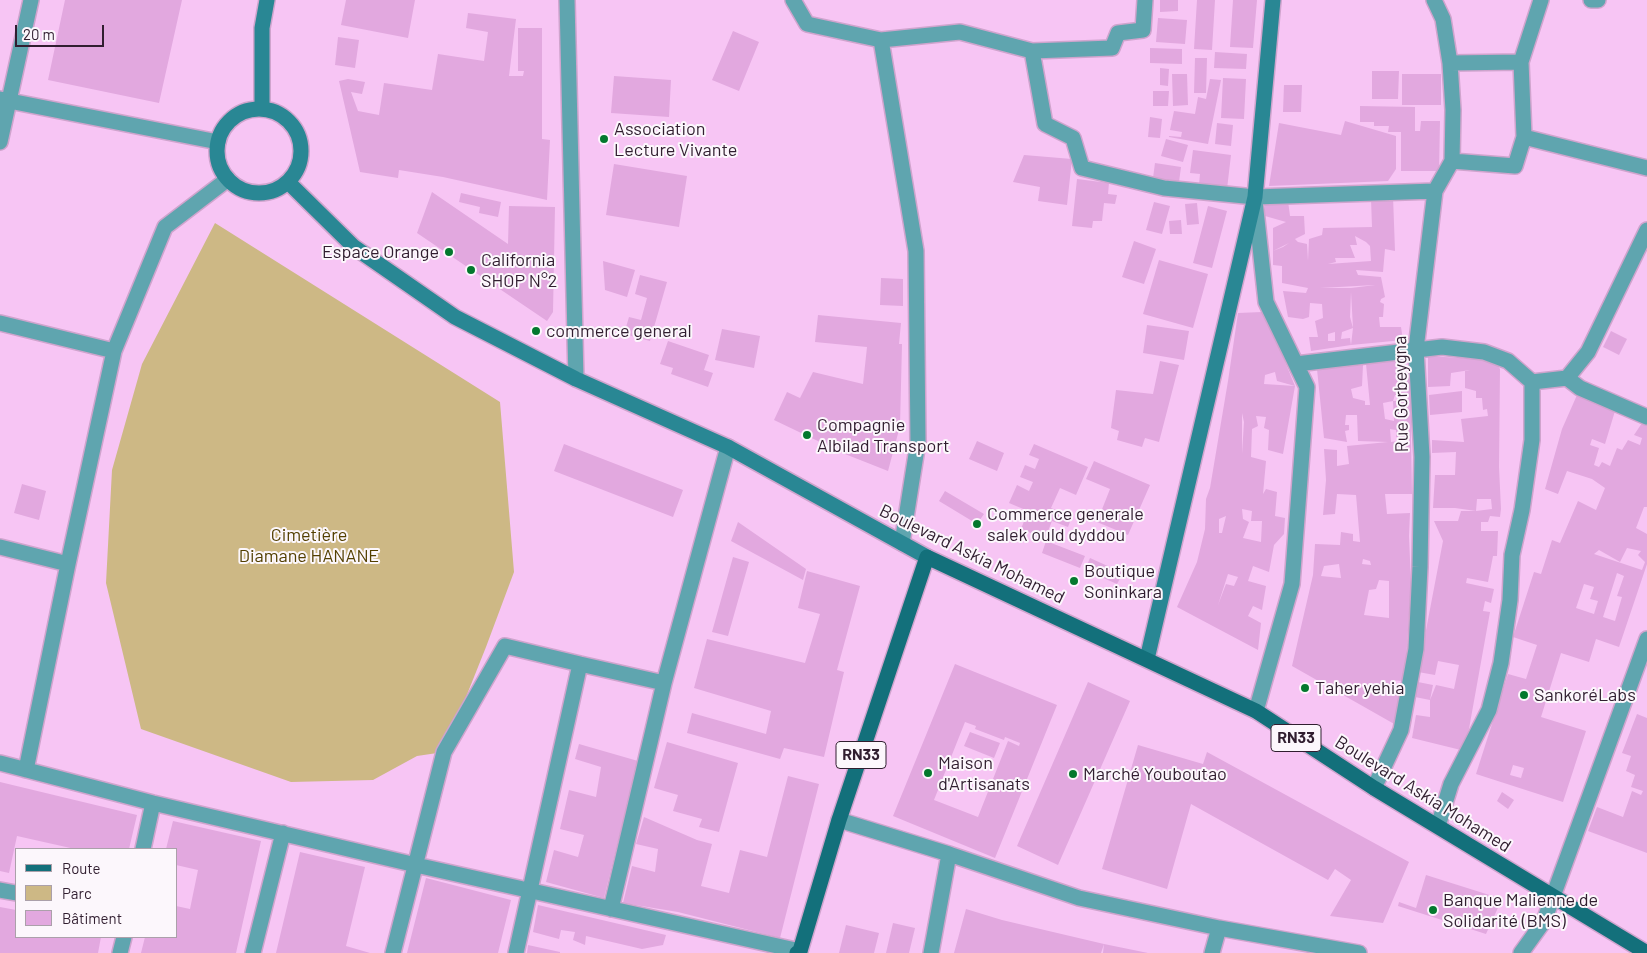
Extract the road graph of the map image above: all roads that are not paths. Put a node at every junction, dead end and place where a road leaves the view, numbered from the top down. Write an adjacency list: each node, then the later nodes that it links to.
1 (31, 0): 15 (street)
2 (267, 0): 16 (street)
3 (567, 0): 32 (street)
4 (793, 0): 11 (street)
5 (1145, 0): 12 (street)
6 (1273, 0): 25 (street)
7 (1434, 0): 14 (street, Rue Gorbeygna)
8 (1541, 0): 13 (street)
9 (1591, 0): 10 (street)
10 (1598, 0)
11 (881, 40): 12 (street); 36 (street)
12 (1032, 51): 25 (street)
13 (1521, 62): 14 (street); 17 (street)
14 (1450, 63): 20 (street, Rue Gorbeygna)
15 (5, 100): 18 (street); 19 (street)
16 (262, 108): 19 (street); 23 (street)
17 (1524, 137): 20 (street); 21 (street)
18 (0, 142)
19 (218, 142): 22 (street)
20 (1452, 161): 24 (street, Rue Gorbeygna)
21 (1647, 168)
22 (228, 179): 23 (street); 29 (street)
23 (288, 182): 32 (street, Boulevard Askia Mohamed)
24 (1435, 191): 25 (street); 28 (street, Rue Gorbeygna)
25 (1255, 197): 30 (street); 41 (street)
26 (1647, 230): 31 (street)
27 (0, 323): 29 (street)
28 (1416, 350): 30 (street); 33 (street); 47 (street, Rue Gorbeygna)
29 (114, 351): 39 (street)
30 (1296, 364): 44 (street)
31 (1567, 378): 33 (street); 34 (street)
32 (576, 379): 35 (street, Boulevard Askia Mohamed)
33 (1532, 382): 50 (street)
34 (1647, 417)
35 (728, 447): 36 (street, Boulevard Askia Mohamed); 43 (street)
36 (902, 543): 38 (street, Boulevard Askia Mohamed)
37 (0, 547): 39 (street)
38 (927, 557): 41 (main road, Boulevard Askia Mohamed / RN33); 49 (main road, RN33)
39 (68, 564): 46 (street)
40 (1647, 639): 58 (street)
41 (1147, 659): 44 (main road, Boulevard Askia Mohamed / RN33)
42 (580, 664): 43 (street); 54 (street); 55 (street)
43 (664, 683): 59 (street)
44 (1256, 711): 47 (main road, Boulevard Askia Mohamed / RN33)
45 (0, 763): 46 (street)
46 (26, 770): 48 (street)
47 (1374, 788): 50 (main road, Boulevard Askia Mohamed / RN33)
48 (153, 803): 51 (street); 52 (street)
49 (839, 820): 53 (street); 62 (main road, RN33)
50 (1438, 826): 58 (main road, Boulevard Askia Mohamed / RN33)
51 (283, 833): 54 (street); 65 (street)
52 (143, 848)
53 (949, 854): 60 (street); 68 (street)
54 (416, 865): 55 (street); 66 (street)
55 (529, 889): 59 (street); 67 (street)
56 (0, 890): 57 (street)
57 (15, 893)
58 (1553, 895): 63 (main road, Boulevard Askia Mohamed / RN33); 71 (street)
59 (611, 909): 62 (street)
60 (1218, 928): 69 (street); 70 (street)
61 (124, 938): 64 (street)
62 (798, 952)
63 (1646, 952)
64 (120, 953)
65 (253, 953)
66 (393, 953)
67 (516, 953)
68 (931, 953)
69 (1212, 953)
70 (1359, 953)
71 (1521, 953)

